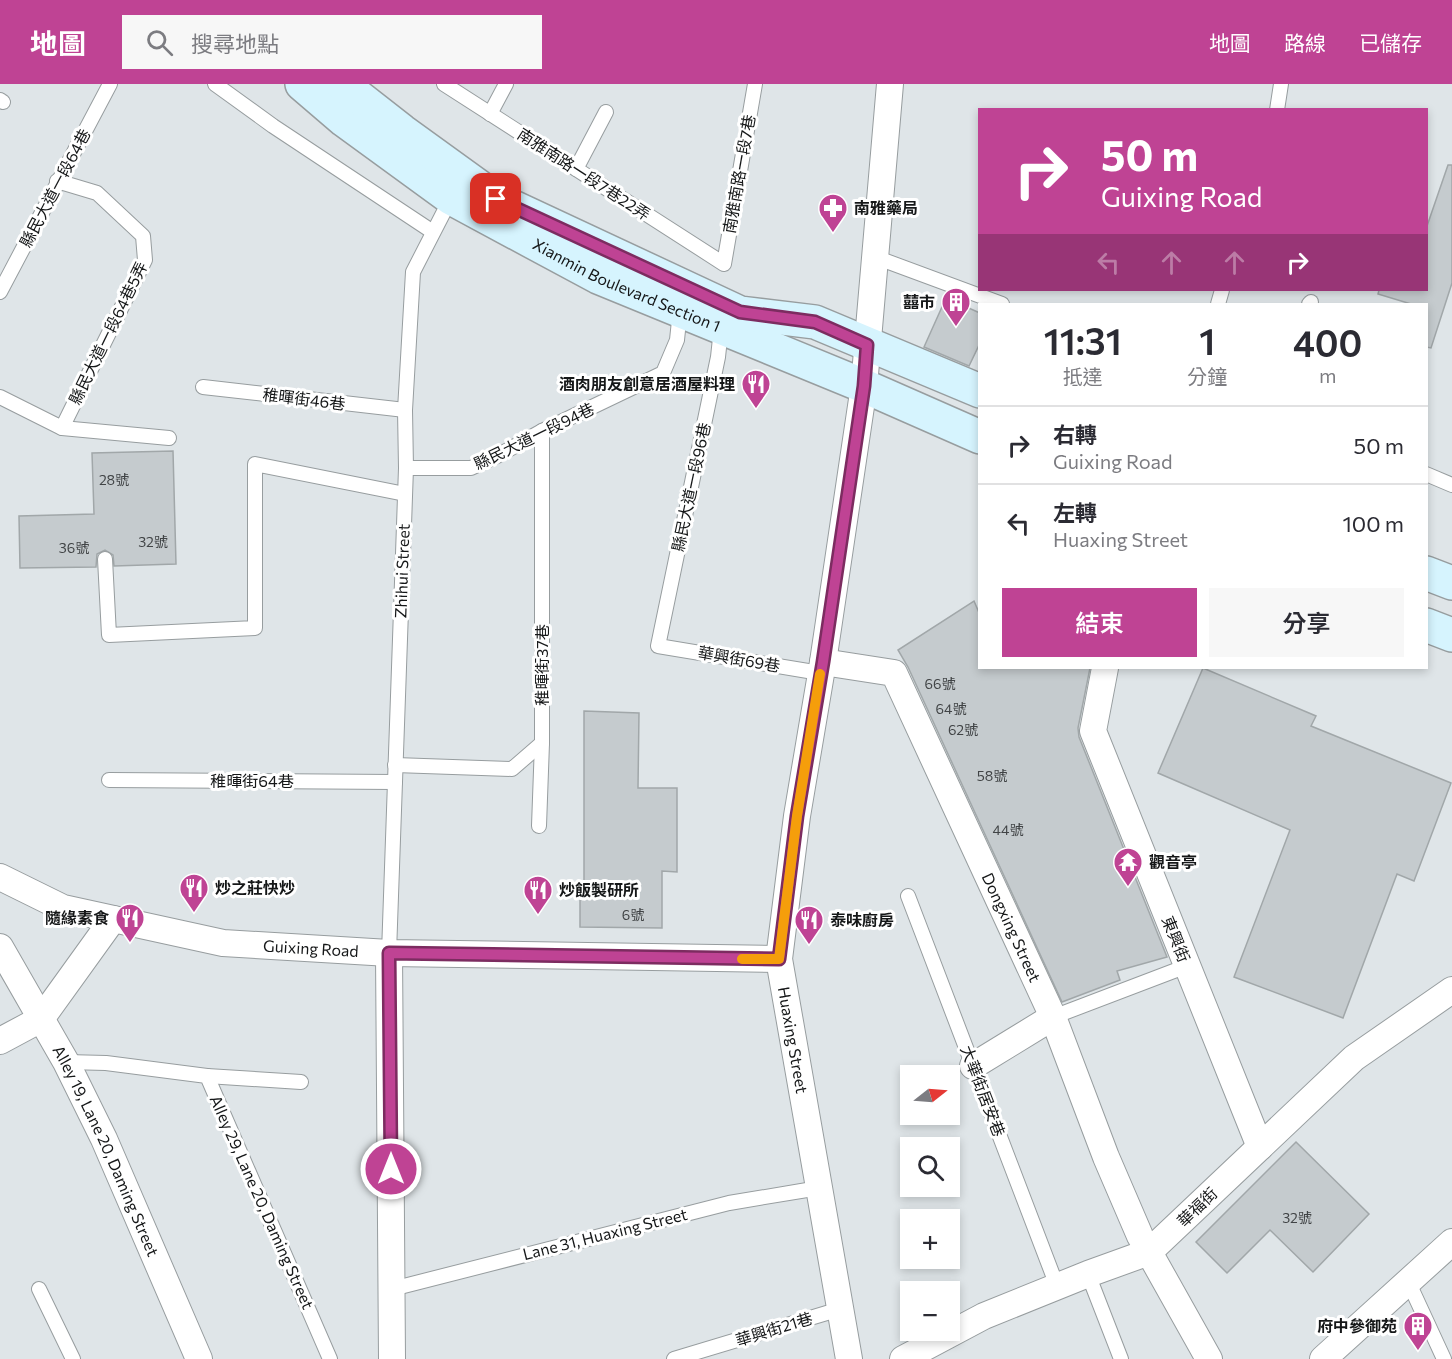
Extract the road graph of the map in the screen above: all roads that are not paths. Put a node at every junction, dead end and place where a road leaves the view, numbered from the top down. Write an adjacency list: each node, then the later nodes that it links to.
1 (110, 84): 14 (lane, 縣民大道一段64巷)
2 (215, 84): 16 (lane)
3 (302, 84): 15 (main road, Xianmin Boulevard Section 1)
4 (342, 84): 23 (main road, Xianmin Boulevard Section 1)
5 (444, 84): 12 (lane, 南雅南路一段7巷22弄)
6 (506, 84): 12 (lane)
7 (755, 84): 18 (lane, 南雅南路一段7巷)
8 (890, 84): 17 (street, Huaxing Street)
9 (1281, 84): 10 (lane)
10 (1277, 108)
11 (606, 112): 13 (lane)
12 (490, 114): 13 (lane, 南雅南路一段7巷22弄)
13 (576, 169): 18 (lane, 南雅南路一段7巷22弄)
14 (57, 181): 19 (lane, 縣民大道一段64巷); 28 (lane, 縣民大道一段64巷5弄)
15 (451, 198): 16 (lane, Zhihui Street); 21 (main road, Xianmin Boulevard Section 1)
16 (433, 232): 27 (lane, Zhihui Street)
17 (876, 257): 20 (lane); 23 (street, Huaxing Street)
18 (724, 264)
19 (0, 292)
20 (999, 303)
21 (680, 311): 22 (main road, Xianmin Boulevard Section 1); 29 (lane, 縣民大道一段94巷)
22 (721, 329): 23 (main road, Xianmin Boulevard Section 1); 41 (lane, 縣民大道一段96巷)
23 (865, 365): 25 (main road, Xianmin Boulevard Section 1); 30 (main road, Xianmin Boulevard Section 1); 42 (street, Huaxing Street)
24 (203, 387): 27 (lane, 稚暉街46巷)
25 (978, 391)
26 (0, 397): 28 (lane)
27 (405, 410): 32 (lane, Zhihui Street)
28 (62, 428): 31 (lane)
29 (542, 431): 32 (lane, 縣民大道一段94巷); 44 (lane, 稚暉街37巷)
30 (978, 436)
31 (169, 438)
32 (406, 468): 35 (lane, Zhihui Street)
33 (1428, 475): 34 (lane)
34 (1452, 485)
35 (405, 494): 36 (lane); 45 (lane, Zhihui Street)
36 (105, 559)
37 (1428, 574): 38 (main road)
38 (1452, 583)
39 (1428, 626): 40 (main road)
40 (1452, 635)
41 (658, 646): 42 (lane, 華興街69巷)
42 (821, 668): 54 (street, Huaxing Street); 57 (street, Dongxing Street)
43 (1105, 669): 55 (street, 東興街)
44 (542, 743): 45 (lane); 48 (lane, 稚暉街37巷)
45 (395, 765): 47 (lane, Zhihui Street)
46 (109, 780): 47 (lane, 稚暉街64巷)
47 (395, 782): 53 (lane, Zhihui Street)
48 (539, 826)
49 (0, 877): 51 (street, Guixing Road)
50 (908, 896): 61 (lane, 大華街居安巷)
51 (113, 919): 53 (street, Guixing Road); 58 (street)
52 (0, 947): 58 (street, Alley 19, Lane 20, Daming Street)
53 (389, 953): 54 (street, Guixing Road); 72 (street)
54 (779, 959): 65 (street, Huaxing Street)
55 (1187, 966): 57 (lane); 64 (street, 東興街)
56 (1452, 990): 64 (street, 華福街)
57 (1053, 1017): 61 (street); 67 (street, Dongxing Street)
58 (42, 1019): 59 (street); 60 (street, Alley 19, Lane 20, Daming Street)
59 (0, 1041)
60 (66, 1062): 62 (lane, Alley 29, Lane 20, Daming Street); 75 (street, Alley 19, Lane 20, Daming Street)
61 (973, 1066): 70 (lane, 大華街居安巷)
62 (207, 1076): 63 (lane); 76 (lane, Alley 29, Lane 20, Daming Street)
63 (301, 1082)
64 (1260, 1147): 67 (street, 華福街)
65 (819, 1188): 72 (lane, Lane 31, Huaxing Street); 73 (street, Huaxing Street)
66 (1452, 1242): 69 (street)
67 (1149, 1252): 68 (street, 華福街); 82 (street, Dongxing Street)
68 (1088, 1274): 70 (street, 華福街); 81 (lane)
69 (1408, 1281): 83 (street); 84 (lane)
70 (1057, 1286): 80 (street, 華福街)
71 (39, 1289): 74 (lane)
72 (392, 1289): 77 (street)
73 (840, 1309): 78 (lane, 華興街21巷); 79 (street, Huaxing Street)
74 (73, 1359)
75 (199, 1359)
76 (330, 1359)
77 (392, 1359)
78 (674, 1359)
79 (849, 1359)
80 (903, 1359)
81 (1121, 1359)
82 (1209, 1359)
83 (1323, 1359)
84 (1444, 1359)

